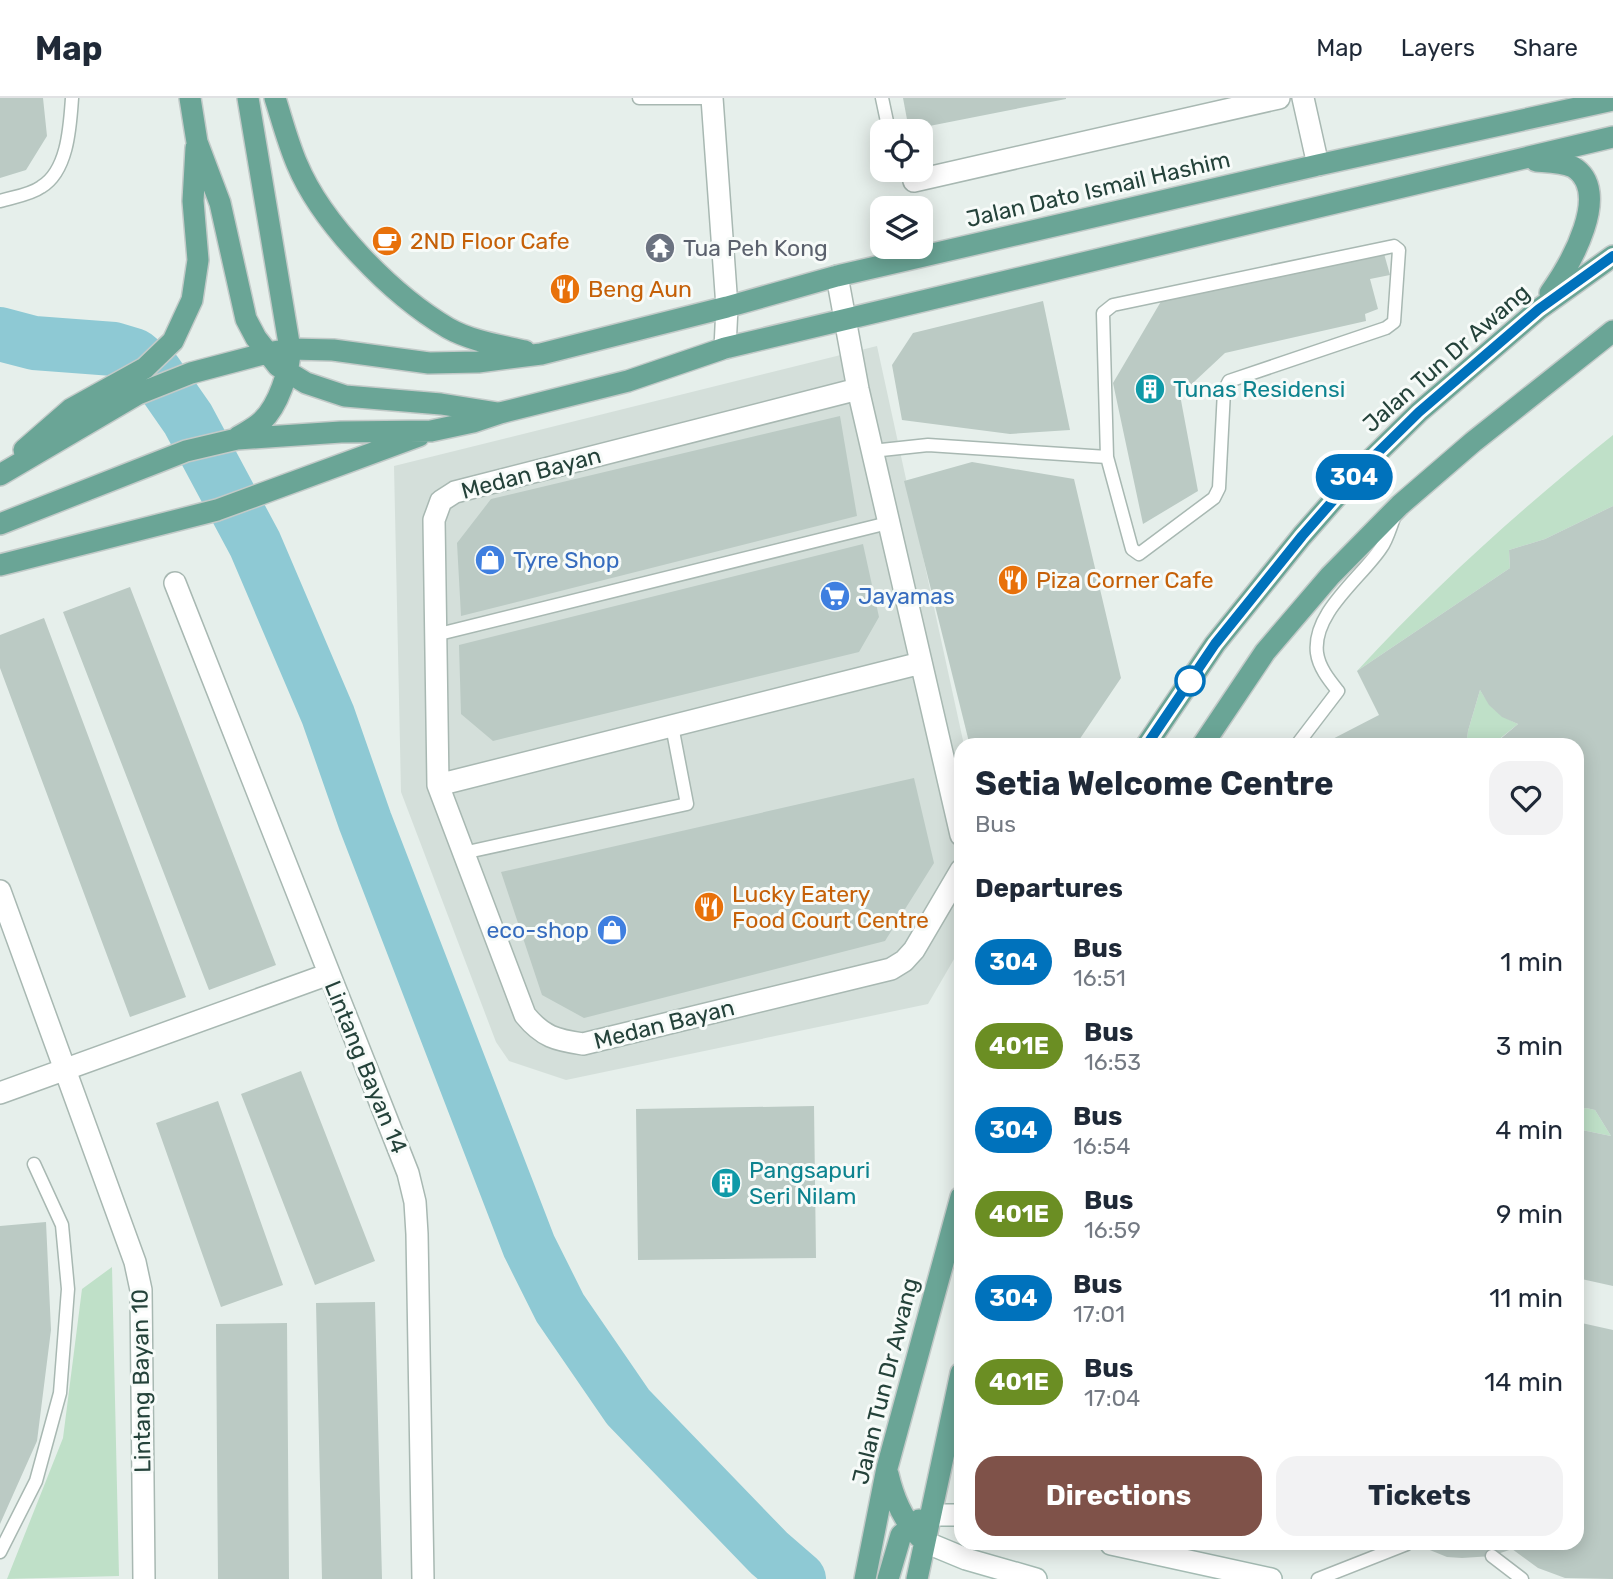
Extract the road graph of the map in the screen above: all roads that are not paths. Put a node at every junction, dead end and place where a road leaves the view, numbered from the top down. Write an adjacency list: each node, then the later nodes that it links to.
1 (72, 98): 17 (lane)
2 (190, 98): 13 (main road)
3 (248, 98): 25 (main road)
4 (275, 98): 27 (main road)
5 (639, 98): 6 (lane)
6 (712, 98): 20 (street)
7 (882, 98): 11 (lane)
8 (1279, 98): 16 (street)
9 (1303, 98): 15 (street)
10 (1613, 100): 15 (main road, Jalan Dato Ismail Hashim)
11 (886, 119)
12 (1613, 137): 14 (main road)
13 (197, 142): 26 (main road); 29 (main road)
14 (1510, 162): 21 (main road); 22 (main road)
15 (1318, 164): 19 (main road, Jalan Dato Ismail Hashim)
16 (933, 170)
17 (0, 201)
18 (1613, 256): 21 (main road, Jalan Tun Dr Awang)
19 (837, 276): 20 (main road, Jalan Dato Ismail Hashim); 22 (street)
20 (727, 307): 24 (street); 27 (main road, Jalan Dato Ismail Hashim)
21 (1539, 309): 45 (main road, Jalan Tun Dr Awang)
22 (844, 321): 24 (main road); 30 (street)
23 (1613, 331): 37 (main road)
24 (725, 348): 31 (main road)
25 (290, 349): 26 (main road, Jalan Dato Ismail Hashim); 27 (main road, Jalan Dato Ismail Hashim); 28 (main road)
26 (267, 353): 28 (main road); 29 (main road, Jalan Dato Ismail Hashim)
27 (541, 354)
28 (287, 374): 31 (main road); 33 (main road)
29 (132, 387): 36 (main road, Jalan Dato Ismail Hashim)
30 (858, 389): 34 (street); 42 (street, Medan Bayan)
31 (500, 413): 32 (main road)
32 (431, 432): 33 (main road); 40 (main road)
33 (229, 440): 39 (main road)
34 (872, 451): 35 (lane); 38 (street)
35 (1107, 457): 35 (lane)
36 (0, 473)
37 (1400, 505): 46 (main road); 47 (lane)
38 (888, 523): 42 (lane); 43 (street)
39 (0, 524)
40 (0, 565)
41 (175, 583): 53 (street, Lintang Bayan 14)
42 (435, 635): 48 (street, Medan Bayan)
43 (921, 663): 44 (street); 49 (street)
44 (672, 726): 48 (street); 50 (lane)
45 (1151, 738)
46 (1207, 738)
47 (1303, 738)
48 (438, 785): 50 (street, Medan Bayan)
49 (954, 805)
50 (463, 853): 51 (street, Medan Bayan)
51 (954, 882)
52 (0, 891): 54 (street, Lintang Bayan 10)
53 (329, 974): 54 (street); 69 (street, Lintang Bayan 14)
54 (65, 1070): 55 (street); 68 (street, Lintang Bayan 10)
55 (0, 1093)
56 (34, 1164): 66 (lane)
57 (954, 1223): 59 (main road, Jalan Tun Dr Awang)
58 (954, 1406): 60 (main road)
59 (887, 1468): 62 (main road); 70 (main road, Jalan Tun Dr Awang)
60 (931, 1515): 61 (street); 62 (main road); 63 (main road)
61 (954, 1515)
62 (909, 1526): 63 (main road); 71 (main road)
63 (925, 1542): 72 (main road); 73 (street)
64 (1138, 1550): 74 (street)
65 (1389, 1550): 75 (lane)
66 (0, 1552)
67 (1492, 1556): 76 (lane)
68 (145, 1579)
69 (423, 1579)
70 (865, 1579)
71 (888, 1579)
72 (917, 1579)
73 (1036, 1579)
74 (1271, 1579)
75 (1318, 1579)
76 (1522, 1579)

